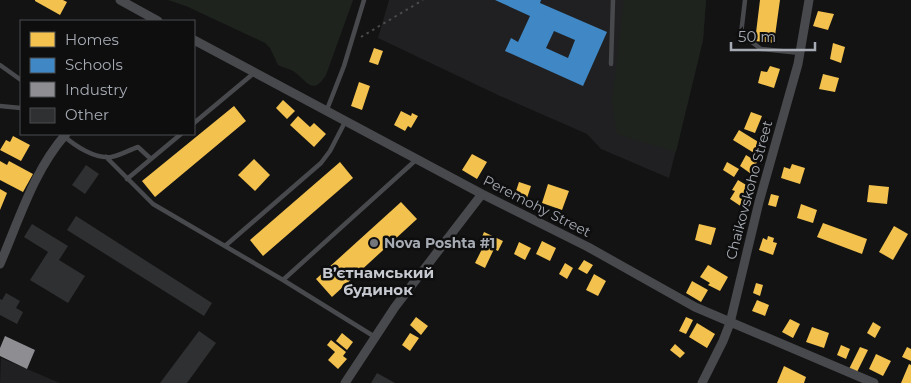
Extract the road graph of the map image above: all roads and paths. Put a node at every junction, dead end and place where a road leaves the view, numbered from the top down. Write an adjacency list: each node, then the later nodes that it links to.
1 (120, 0): 7 (street)
2 (364, 0): 9 (lane)
3 (423, 0): 9 (path)
4 (613, 0): 11 (lane)
5 (745, 0): 10 (lane)
6 (809, 0): 10 (street, Chaikovskoho Street)
7 (156, 20)
8 (195, 41): 13 (street, Peremohy Street)
9 (351, 44): 17 (lane)
10 (800, 52): 30 (street, Chaikovskoho Street)
11 (611, 64)
12 (0, 65): 14 (lane)
13 (254, 73): 17 (street, Peremohy Street); 18 (lane)
14 (20, 79)
15 (0, 106): 16 (lane)
16 (20, 108)
17 (326, 112): 19 (street, Peremohy Street)
18 (195, 122)
19 (346, 122): 24 (street, Peremohy Street); 27 (lane)
20 (63, 135): 22 (lane); 28 (street)
21 (180, 135): 23 (lane)
22 (106, 157): 23 (lane); 25 (lane)
23 (151, 159): 25 (lane)
24 (417, 160): 26 (street, Peremohy Street); 29 (lane)
25 (127, 179): 27 (lane)
26 (482, 194): 30 (street, Peremohy Street); 31 (street)
27 (225, 246): 29 (lane)
28 (0, 264)
29 (283, 280): 31 (lane)
30 (730, 323): 33 (street, Chaikovskoho Street); 34 (street, Peremohy Street)
31 (375, 337): 32 (street)
32 (345, 383)
33 (702, 383)
34 (874, 383)

